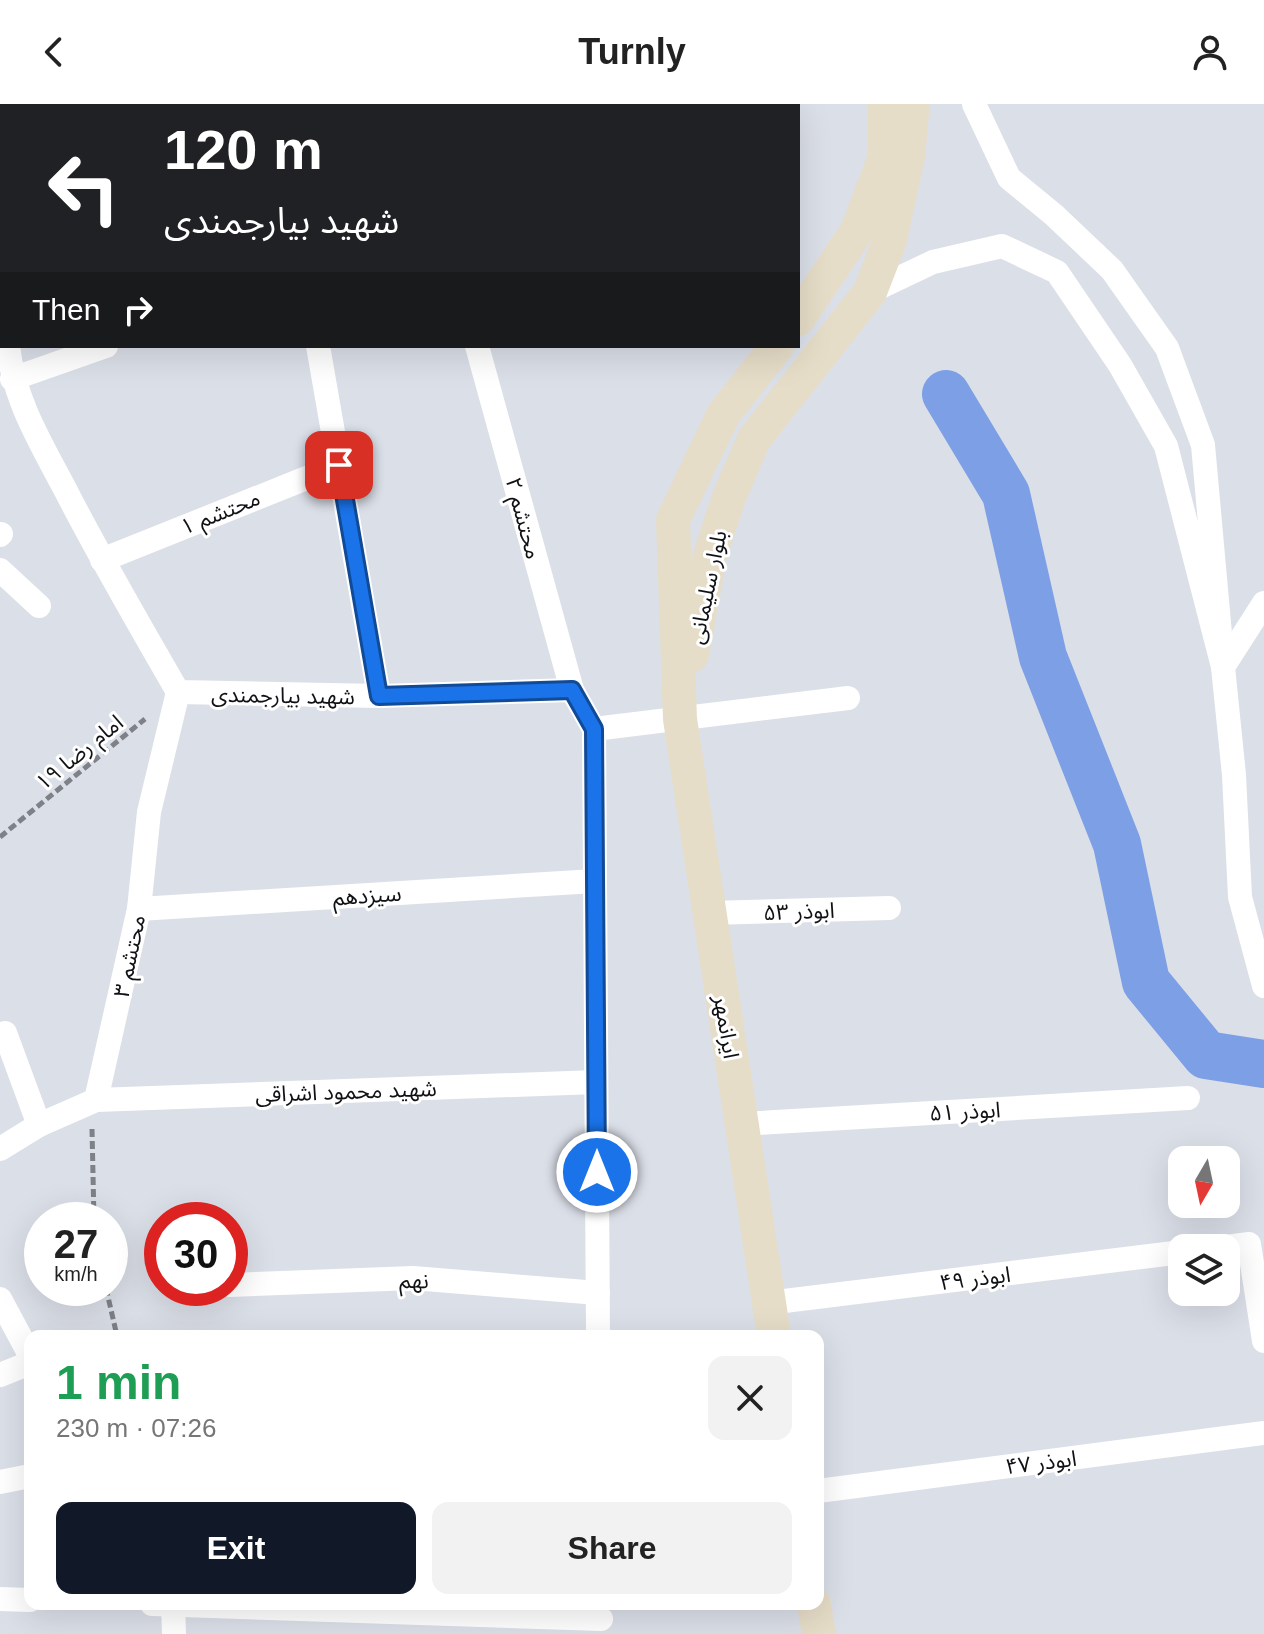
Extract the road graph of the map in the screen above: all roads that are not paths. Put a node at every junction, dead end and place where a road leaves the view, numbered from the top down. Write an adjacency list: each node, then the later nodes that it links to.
1 (885, 104): 5 (main road)
2 (913, 104): 4 (main road, بلوار سلیمانی)
3 (974, 104): 17 (street)
4 (870, 292): 17 (street); 22 (main road, بلوار سلیمانی)
5 (800, 316)
6 (8, 348): 11 (street, شهید بیارجمندی)
7 (99, 348): 11 (street)
8 (318, 348): 12 (street)
9 (478, 348): 18 (street, ۲ محتشم)
10 (775, 348): 22 (main road, بلوار سلیمانی)
11 (6, 373): 13 (street, شهید بیارجمندی)
12 (339, 465): 13 (street, محتشم ۱); 20 (street)
13 (102, 560): 19 (street, شهید بیارجمندی)
14 (0, 570): 16 (street)
15 (1264, 603): 17 (street)
16 (39, 606)
17 (1223, 667): 28 (street)
18 (572, 690): 20 (street, شهید بیارجمندی); 23 (street)
19 (178, 692): 20 (street, شهید بیارجمندی); 26 (street, محتشم ۳)
20 (379, 696)
21 (848, 698): 22 (street)
22 (680, 719): 23 (street); 27 (main road, ایرانمهر)
23 (594, 729): 24 (street)
24 (595, 881): 26 (street, سیزدهم); 30 (street)
25 (889, 908): 27 (street, ۵۳ ابوذر)
26 (139, 909): 32 (street, محتشم ۳)
27 (710, 913): 33 (main road, ایرانمهر)
28 (1264, 986)
29 (5, 1033): 34 (street)
30 (596, 1082): 32 (street, شهید محمود اشراقی); 39 (street)
31 (1188, 1098): 33 (street, ابوذر ۵۱)
32 (96, 1100): 34 (street)
33 (742, 1124): 41 (main road, ایرانمهر)
34 (39, 1125): 35 (street)
35 (0, 1149)
36 (1240, 1245): 44 (street)
37 (1168, 1254): 41 (street, ابوذر ۴۹)
38 (248, 1284): 39 (street, نهم)
39 (598, 1293): 42 (street)
40 (0, 1299): 45 (street)
41 (768, 1303): 43 (main road, ایرانمهر)
42 (598, 1330)
43 (773, 1330)
44 (1264, 1341)
45 (24, 1344)
46 (24, 1365): 47 (street)
47 (0, 1375)
48 (1264, 1433): 51 (street, ابوذر ۴۷)
49 (24, 1477): 50 (street)
50 (0, 1482)
51 (824, 1490)
52 (0, 1599): 53 (street)
53 (24, 1600)
54 (173, 1610): 58 (street)
55 (480, 1610): 57 (street)
56 (815, 1610): 59 (main road)
57 (601, 1619)
58 (174, 1634)
59 (819, 1634)

